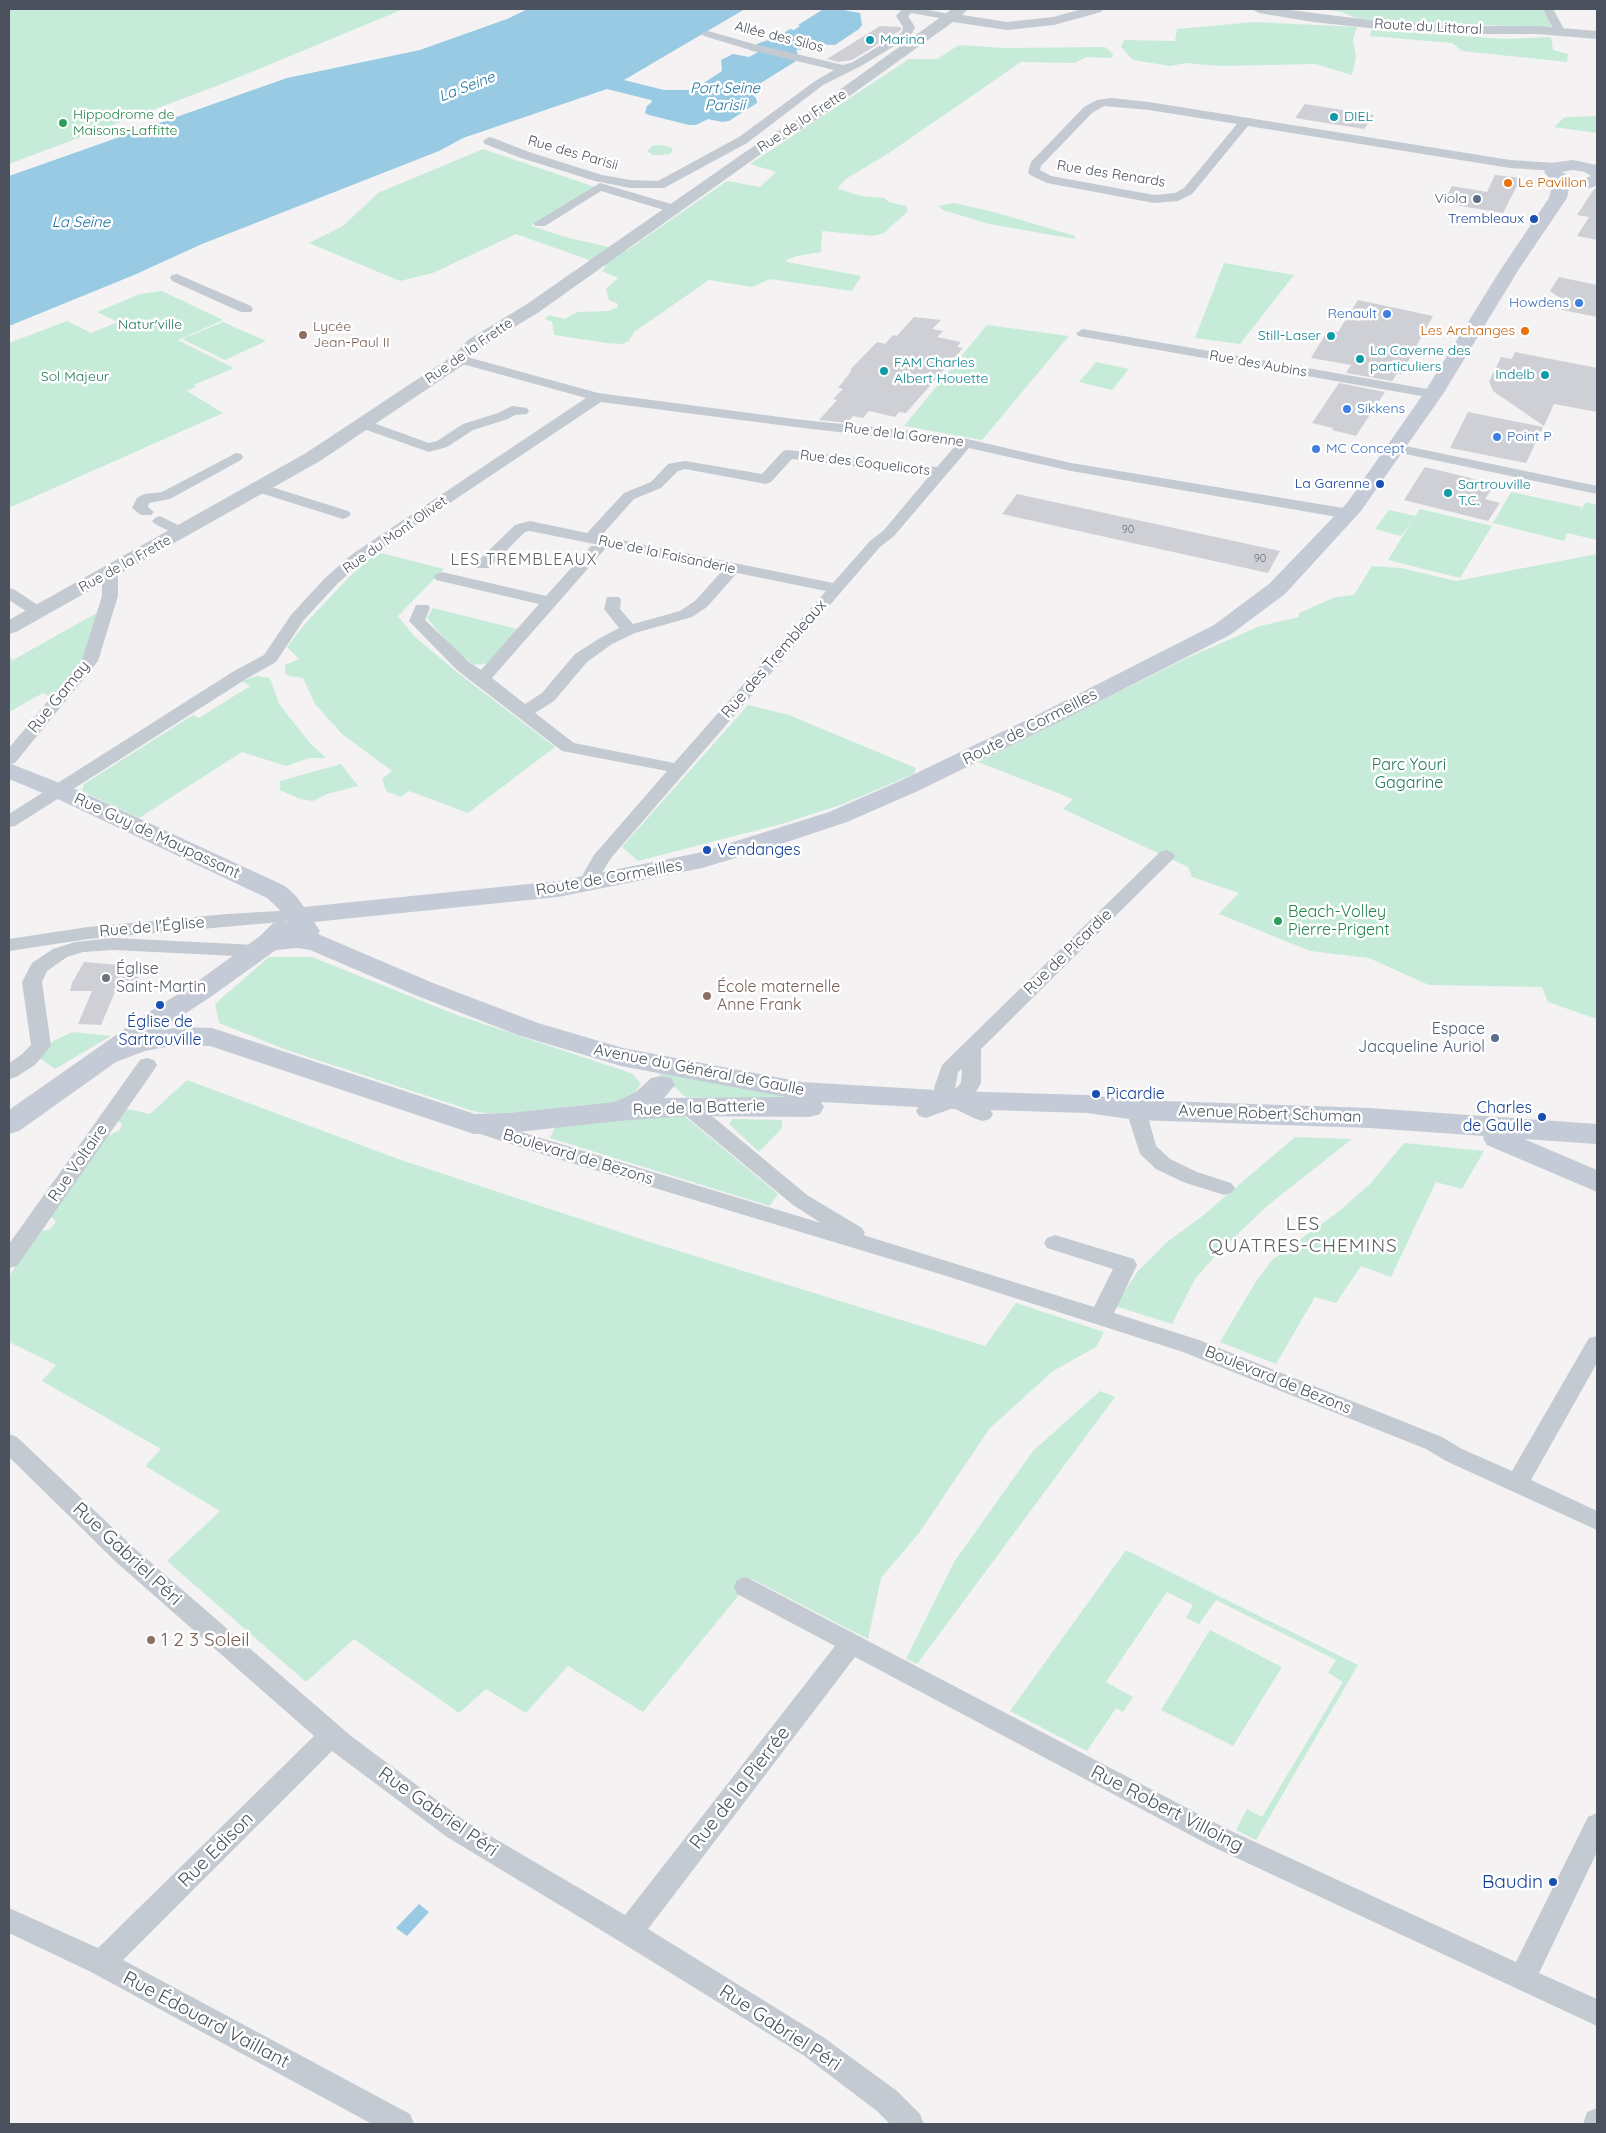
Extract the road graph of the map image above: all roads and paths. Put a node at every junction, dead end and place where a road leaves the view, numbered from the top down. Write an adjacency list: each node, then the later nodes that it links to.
1 (907, 9): 5 (street); 9 (street, Rue des Parisii)
2 (1096, 9): 5 (street)
3 (1259, 9): 6 (street, Route du Littoral)
4 (1548, 9): 6 (street)
5 (956, 13): 14 (street, Rue de la Frette)
6 (1559, 31): 8 (street, Route du Littoral)
7 (708, 34): 9 (street, Allée des Silos)
8 (1597, 35)
9 (844, 68): 13 (street, Rue des Parisii)
10 (1245, 122): 10 (street, Rue des Renards); 12 (street, Rue des Renards)
11 (489, 141): 13 (street, Rue des Parisii)
12 (1578, 177): 20 (main road, Route de Cormeilles)
13 (605, 184): 14 (street); 15 (street)
14 (674, 209): 19 (street, Rue de la Frette)
15 (540, 223)
16 (177, 278): 17 (street)
17 (246, 309)
18 (1083, 333): 20 (street, Rue des Aubins)
19 (460, 359): 21 (street, Rue de la Garenne); 23 (street, Rue de la Frette)
20 (1433, 394): 25 (main road, Route de Cormeilles)
21 (598, 397): 24 (street, Rue de la Garenne); 53 (street, Rue du Mont Olivet)
22 (522, 410): 23 (street)
23 (363, 424): 28 (street, Rue de la Frette)
24 (966, 442): 27 (street, Rue des Trembleaux); 32 (street, Rue de la Garenne)
25 (1396, 448): 29 (street); 32 (main road, Route de Cormeilles)
26 (236, 457): 30 (street)
27 (942, 472): 35 (street, Rue des Coquelicots); 40 (street, Rue des Trembleaux)
28 (259, 488): 31 (street); 34 (street, Rue de la Frette)
29 (1597, 490)
30 (146, 512)
31 (343, 514)
32 (1349, 514): 56 (main road, Route de Cormeilles)
33 (160, 520): 34 (street)
34 (181, 532): 38 (street, Rue de la Frette)
35 (593, 544): 36 (street, Rue de la Faisanderie); 37 (street, Rue de la Faisanderie); 43 (street)
36 (483, 565)
37 (733, 568): 40 (street, Rue de la Faisanderie); 47 (street)
38 (110, 572): 45 (street, Rue de la Frette); 50 (street, Rue Gamay)
39 (442, 577): 43 (street)
40 (836, 588): 51 (street, Rue des Trembleaux)
41 (9, 594): 45 (street)
42 (613, 600): 47 (street)
43 (550, 602): 48 (street)
44 (422, 608): 48 (street)
45 (38, 612): 46 (street, Rue de la Frette)
46 (9, 628)
47 (629, 630): 49 (street)
48 (482, 679): 49 (street)
49 (524, 712): 51 (street)
50 (9, 759)
51 (678, 769): 56 (street, Rue des Trembleaux)
52 (9, 770): 53 (main road, Rue Guy de Maupassant)
53 (59, 791): 54 (street, Rue du Mont Olivet); 57 (main road, Rue Guy de Maupassant)
54 (9, 822)
55 (1166, 856): 68 (street, Rue de Picardie)
56 (592, 883): 57 (main road, Route de Cormeilles)
57 (296, 916): 58 (main road); 59 (street, Rue de l'Église); 60 (main road)
58 (315, 942): 60 (main road, Avenue du Général de Gaulle); 64 (main road, Avenue du Général de Gaulle)
59 (9, 945)
60 (263, 947): 61 (main road); 66 (street)
61 (203, 990): 62 (main road); 63 (main road)
62 (212, 1037): 63 (main road, Boulevard de Bezons); 75 (main road, Boulevard de Bezons)
63 (107, 1055): 74 (main road)
64 (621, 1057): 67 (main road); 69 (main road, Avenue du Général de Gaulle)
65 (147, 1065): 82 (street, Rue Voltaire)
66 (9, 1072)
67 (661, 1085): 70 (main road); 72 (main road, Rue de la Batterie)
68 (956, 1094): 69 (main road, Rue de la Batterie); 71 (main road, Avenue Robert Schuman)
69 (925, 1105): 70 (main road, Rue de la Batterie)
70 (687, 1106): 72 (main road, Rue de la Batterie); 83 (street, Boulevard de Bezons)
71 (1136, 1110): 73 (main road, Avenue Robert Schuman); 80 (street)
72 (618, 1111): 75 (main road, Rue de la Batterie)
73 (1404, 1121): 76 (main road, Avenue Robert Schuman); 77 (main road, Avenue Robert Schuman)
74 (9, 1124)
75 (474, 1124): 83 (street, Boulevard de Bezons)
76 (1597, 1134)
77 (1497, 1138): 78 (main road, Avenue Robert Schuman); 79 (main road)
78 (1597, 1150)
79 (1597, 1182)
80 (1224, 1188)
81 (1055, 1243): 84 (street)
82 (9, 1260)
83 (947, 1268): 84 (street, Boulevard de Bezons)
84 (1101, 1316): 87 (street, Boulevard de Bezons)
85 (1597, 1344): 87 (street)
86 (9, 1443): 91 (street, Rue Gabriel Péri)
87 (1517, 1484): 88 (street, Boulevard de Bezons)
88 (1597, 1521)
89 (746, 1587): 90 (street, Rue Robert Villoing)
90 (851, 1644): 94 (street, Rue de la Pierrée); 96 (street, Rue Robert Villoing)
91 (332, 1736): 94 (street, Rue Gabriel Péri); 95 (street, Rue Edison)
92 (1597, 1824): 96 (street)
93 (9, 1920): 95 (street, Rue Édouard Vaillant)
94 (629, 1932): 99 (street, Rue Gabriel Péri)
95 (101, 1963): 98 (street, Rue Édouard Vaillant)
96 (1522, 1979): 97 (street, Rue Robert Villoing)
97 (1597, 2013)
98 (400, 2124)
99 (910, 2124)

